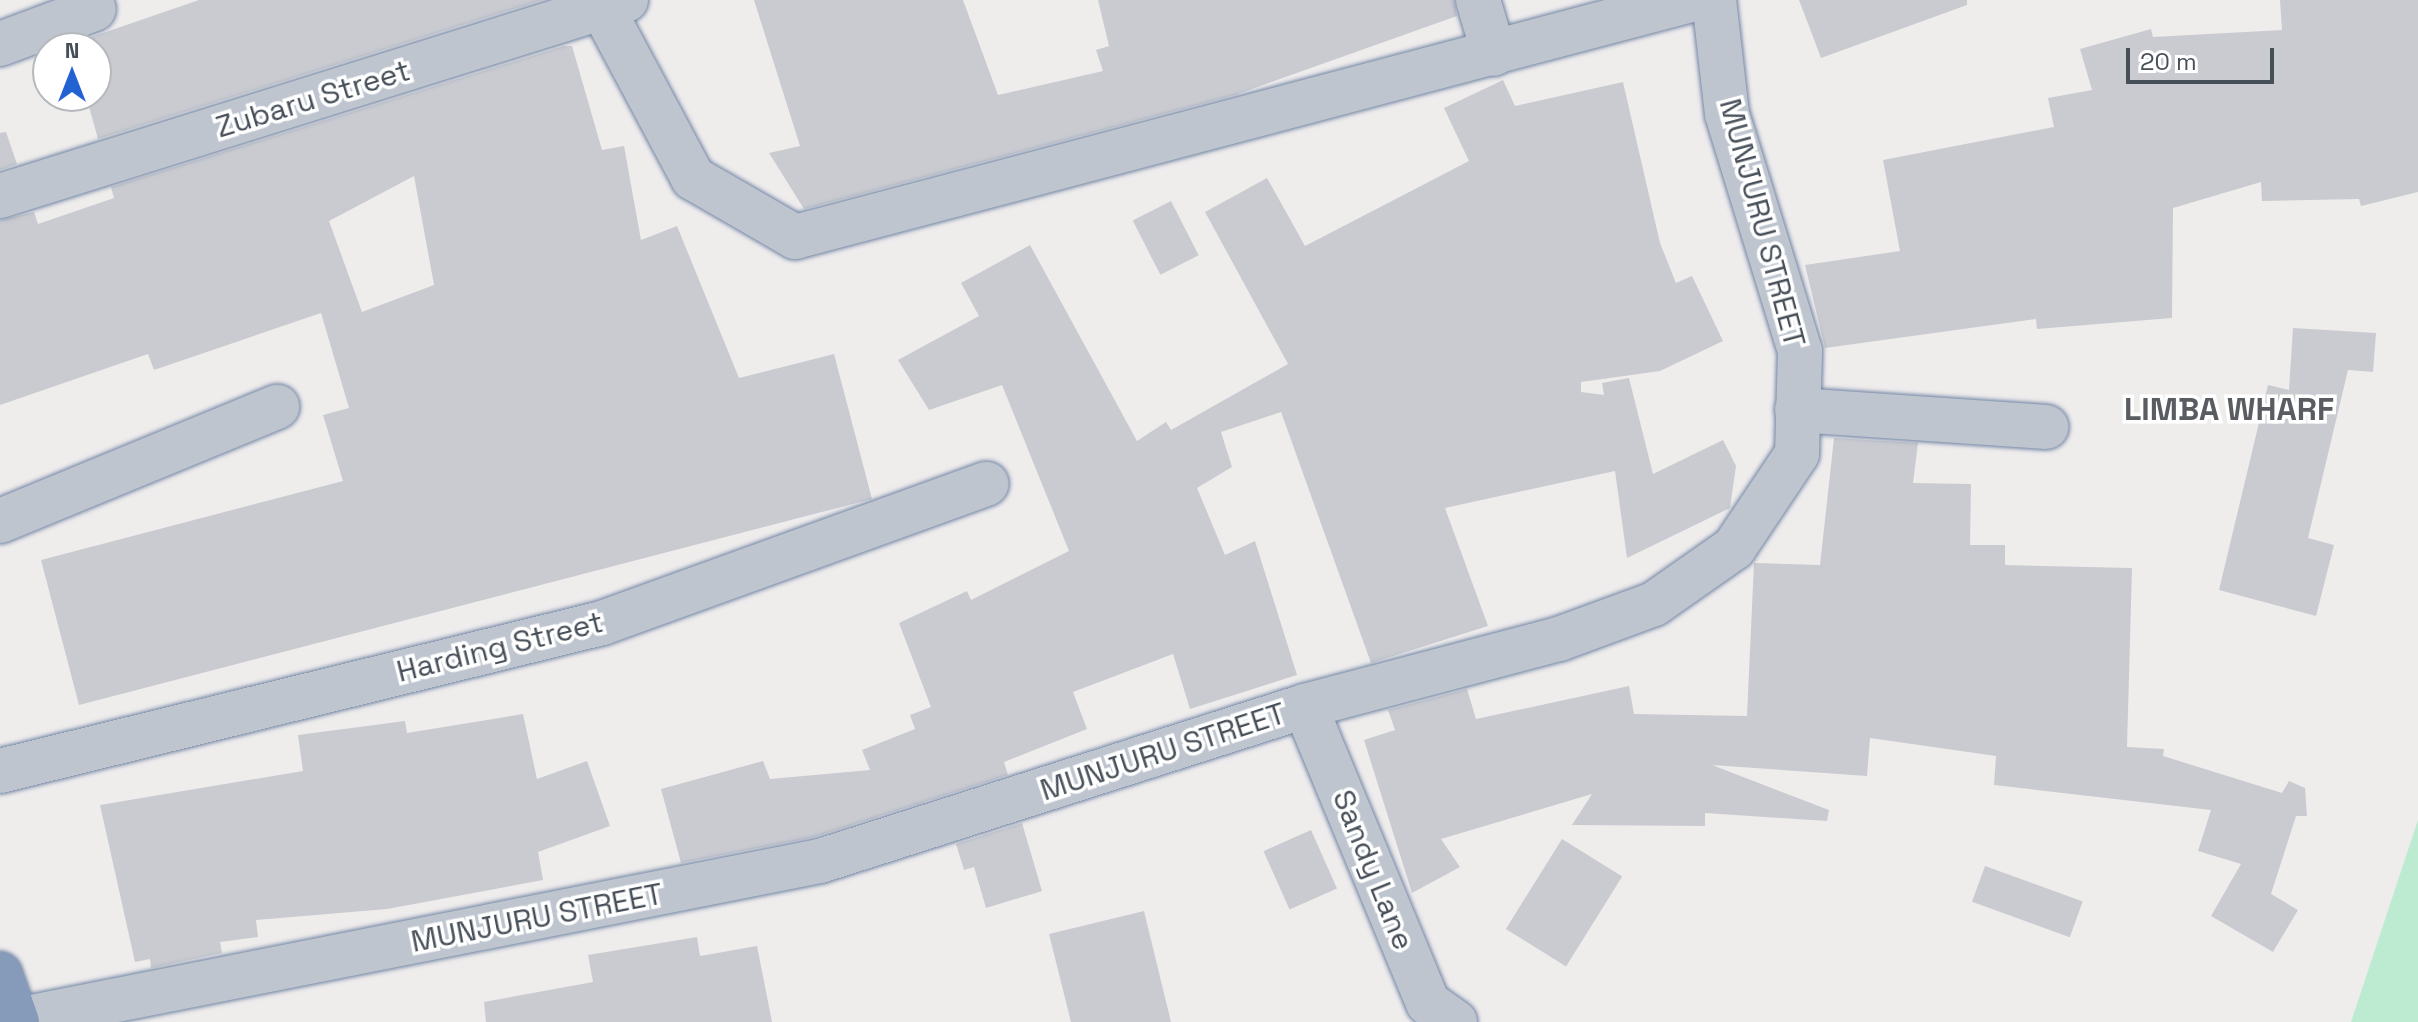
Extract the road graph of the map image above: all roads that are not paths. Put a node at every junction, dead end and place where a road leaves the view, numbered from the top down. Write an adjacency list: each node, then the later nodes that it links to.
1 (1478, 0): 7 (street)
2 (1691, 0): 7 (street)
3 (1714, 0): 10 (street, MUNJURU STREET)
4 (608, 3): 7 (street); 8 (street, Zubaru Street)
5 (94, 9): 6 (street)
6 (0, 44)
7 (1494, 54)
8 (0, 196)
9 (277, 407): 13 (street)
10 (1797, 410): 11 (street); 14 (street, MUNJURU STREET)
11 (2046, 427)
12 (987, 484): 15 (street, Harding Street)
13 (0, 521)
14 (1305, 706): 18 (street, MUNJURU STREET); 19 (street, Sandy Lane)
15 (0, 771)
16 (0, 974): 18 (highway)
17 (6, 1022): 18 (street, MUNJURU STREET)
18 (17, 1022)
19 (1455, 1022)

